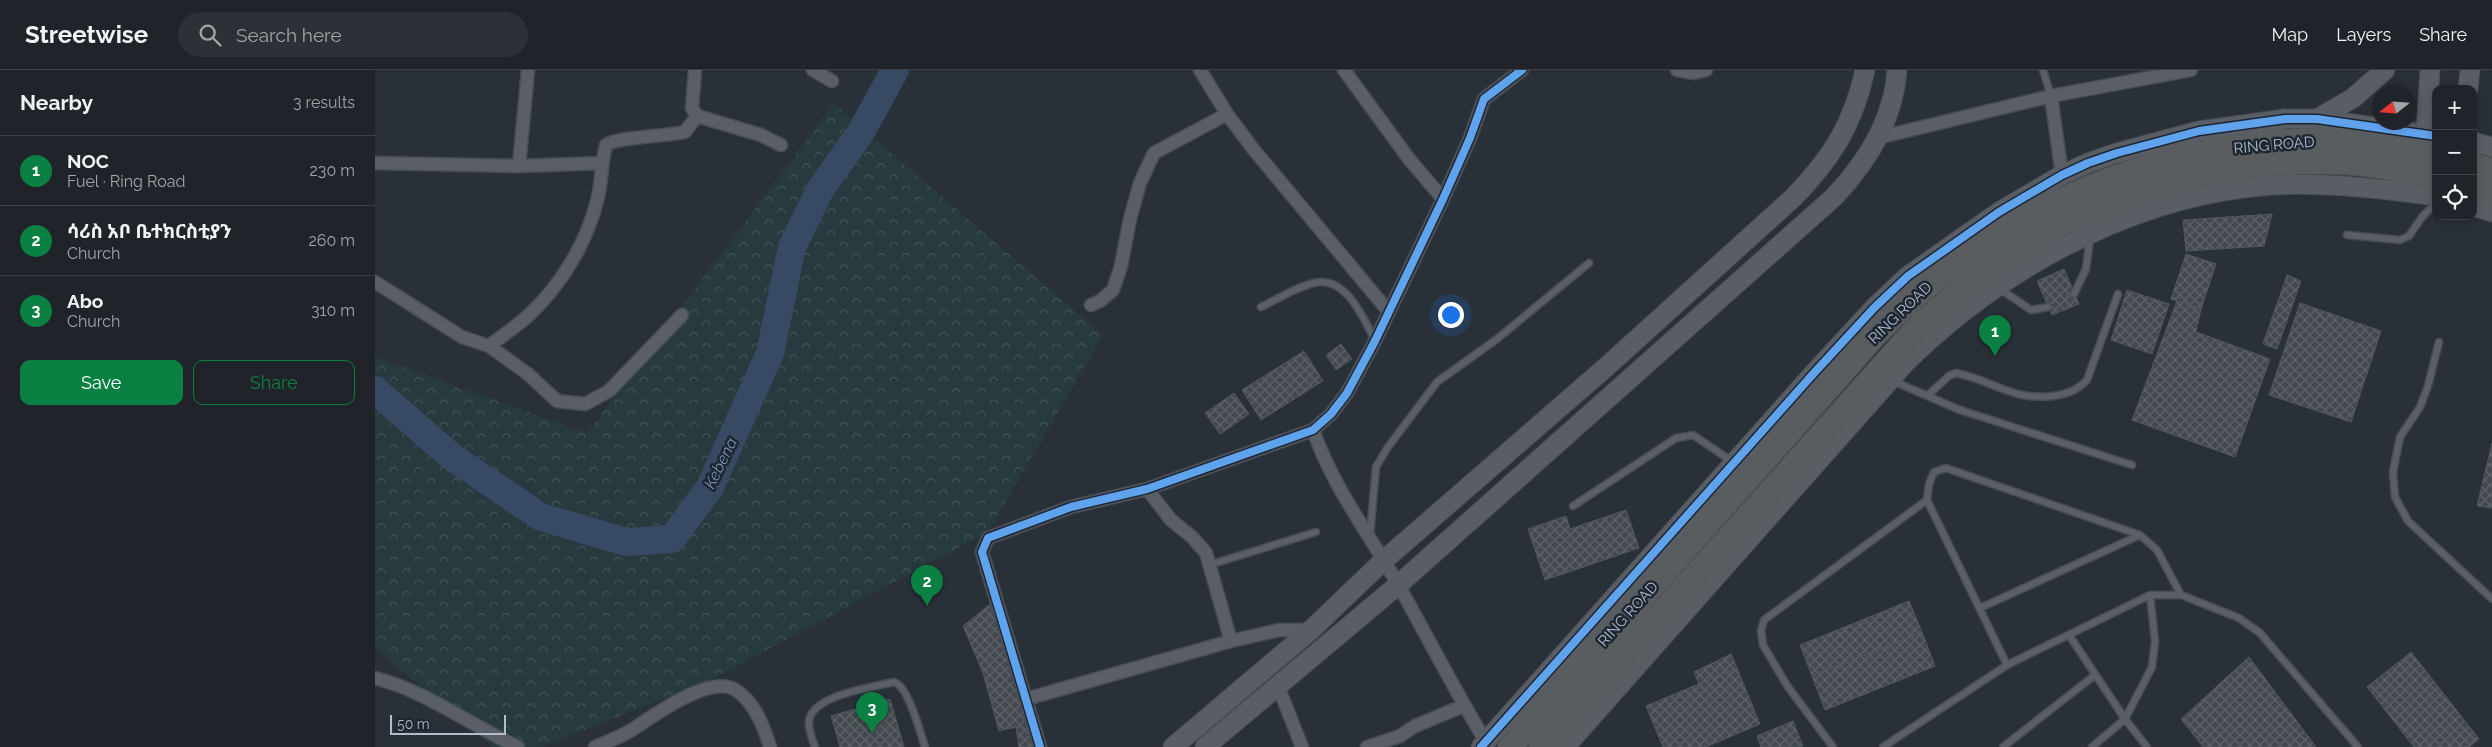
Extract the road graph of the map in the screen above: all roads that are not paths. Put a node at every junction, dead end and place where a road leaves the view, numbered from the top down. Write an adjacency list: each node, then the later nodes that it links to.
1 (528, 70): 29 (street)
2 (695, 70): 20 (street)
3 (813, 70): 16 (street)
4 (1200, 70): 19 (street)
5 (1344, 70): 36 (street)
6 (1522, 70): 36 (street)
7 (1677, 70): 8 (street)
8 (1706, 70)
9 (1865, 70): 66 (street)
10 (1897, 70): 22 (street)
11 (2043, 70): 18 (lane)
12 (2191, 70): 18 (street)
13 (2385, 70): 21 (street)
14 (2430, 70): 26 (street)
15 (2470, 70): 17 (street)
16 (832, 81)
17 (2468, 85)
18 (2051, 96): 22 (street); 32 (street)
19 (1227, 114): 47 (street); 50 (street)
20 (697, 116): 24 (street); 28 (street)
21 (2317, 119): 26 (street); 32 (street)
22 (1877, 138): 68 (street)
23 (2477, 143): 25 (street)
24 (781, 145)
25 (2492, 147)
26 (2430, 155): 95 (highway, RING ROAD); 96 (highway, RING ROAD)
27 (375, 163): 29 (street)
28 (602, 163): 29 (street); 54 (street)
29 (519, 166)
30 (2477, 166): 31 (highway)
31 (2492, 171)
32 (2062, 175): 58 (street)
33 (2477, 187): 34 (highway)
34 (2492, 192)
35 (2432, 196): 40 (street)
36 (1443, 199): 50 (street)
37 (2432, 207): 41 (lane)
38 (2477, 207): 39 (street)
39 (2492, 212)
40 (2090, 234): 44 (street); 45 (lane)
41 (2347, 235)
42 (1589, 263): 65 (lane)
43 (375, 282): 54 (street)
44 (1997, 287): 49 (lane); 55 (street)
45 (2075, 294)
46 (2118, 294): 56 (lane)
47 (1091, 305)
48 (1261, 307): 52 (lane)
49 (2048, 307)
50 (1389, 312): 52 (street)
51 (682, 315): 54 (street)
52 (1375, 341): 57 (street)
53 (2439, 342): 71 (lane)
54 (489, 346)
55 (1892, 380): 56 (lane); 97 (street)
56 (1927, 396): 59 (lane)
57 (1313, 430): 60 (street); 65 (street)
58 (1734, 462): 62 (lane); 84 (street)
59 (2132, 465)
60 (1147, 488): 67 (street); 80 (street)
61 (1927, 500): 64 (lane); 72 (lane); 98 (lane)
62 (1573, 506)
63 (1316, 532): 67 (lane)
64 (2140, 535): 70 (lane); 72 (lane)
65 (1369, 539): 66 (street)
66 (1383, 561): 68 (street); 73 (street)
67 (1209, 566): 75 (street)
68 (1398, 585): 79 (street); 81 (street)
69 (2150, 595): 70 (lane); 74 (lane); 82 (lane)
70 (2181, 595): 103 (lane)
71 (2492, 599)
72 (1981, 608): 76 (lane)
73 (1311, 630): 75 (street); 92 (street)
74 (2069, 635): 76 (lane); 77 (lane)
75 (1231, 641): 80 (street)
76 (2007, 665): 99 (lane)
77 (2095, 675): 82 (lane); 100 (lane)
78 (375, 678): 86 (street)
79 (1278, 686): 85 (street); 93 (street)
80 (1027, 699): 91 (street)
81 (1463, 706): 83 (street); 84 (street)
82 (2125, 719): 101 (lane); 102 (lane)
83 (1400, 742): 94 (street)
84 (1483, 744)
85 (1210, 745)
86 (518, 747)
87 (595, 747): 88 (street)
88 (770, 747)
89 (815, 747): 90 (lane)
90 (925, 747)
91 (1040, 747)
92 (1173, 747)
93 (1302, 747)
94 (1367, 747)
95 (1510, 747)
96 (1541, 747)
97 (1565, 747)
98 (1833, 747)
99 (1883, 747)
100 (2003, 747)
101 (2092, 747)
102 (2147, 747)
103 (2358, 747)

